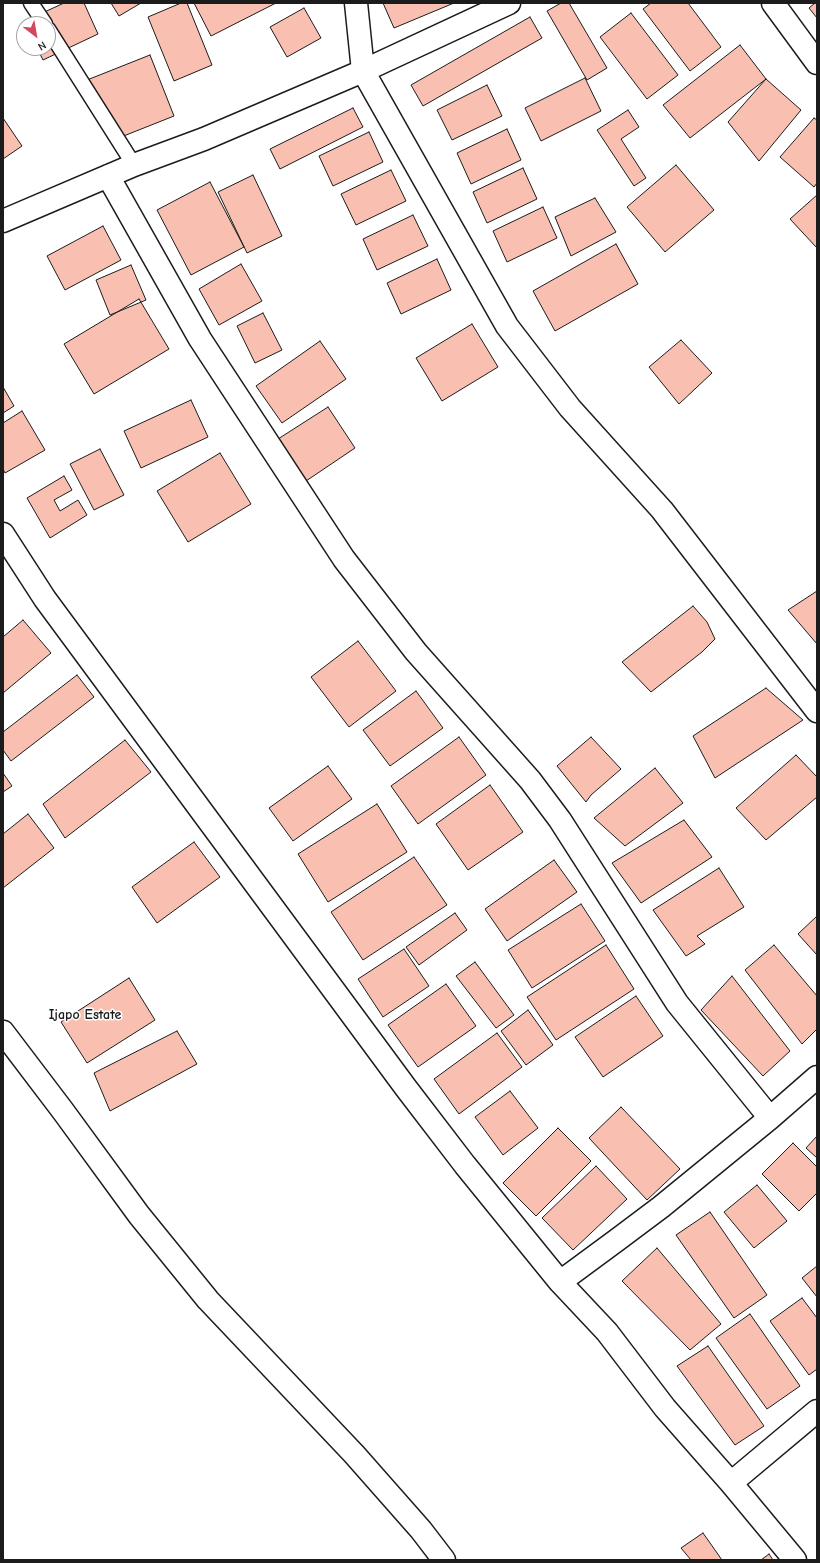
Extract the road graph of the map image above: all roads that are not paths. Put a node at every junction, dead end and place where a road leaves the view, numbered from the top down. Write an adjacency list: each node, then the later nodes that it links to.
1 (31, 3): 5 (lane)
2 (356, 3): 8 (street)
3 (509, 3): 8 (street)
4 (773, 3): 7 (street)
5 (40, 16)
6 (56, 42): 9 (lane)
7 (817, 63)
8 (363, 71): 9 (street); 13 (street)
9 (134, 165): 10 (street)
10 (108, 176): 11 (street); 16 (street)
11 (3, 221)
12 (3, 534): 17 (street)
13 (817, 711)
14 (3, 1032): 20 (street)
15 (817, 1078): 16 (street)
16 (770, 1118): 17 (street)
17 (560, 1282): 19 (street)
18 (817, 1411): 19 (street)
19 (731, 1483): 21 (street)
20 (444, 1560)
21 (795, 1560)

